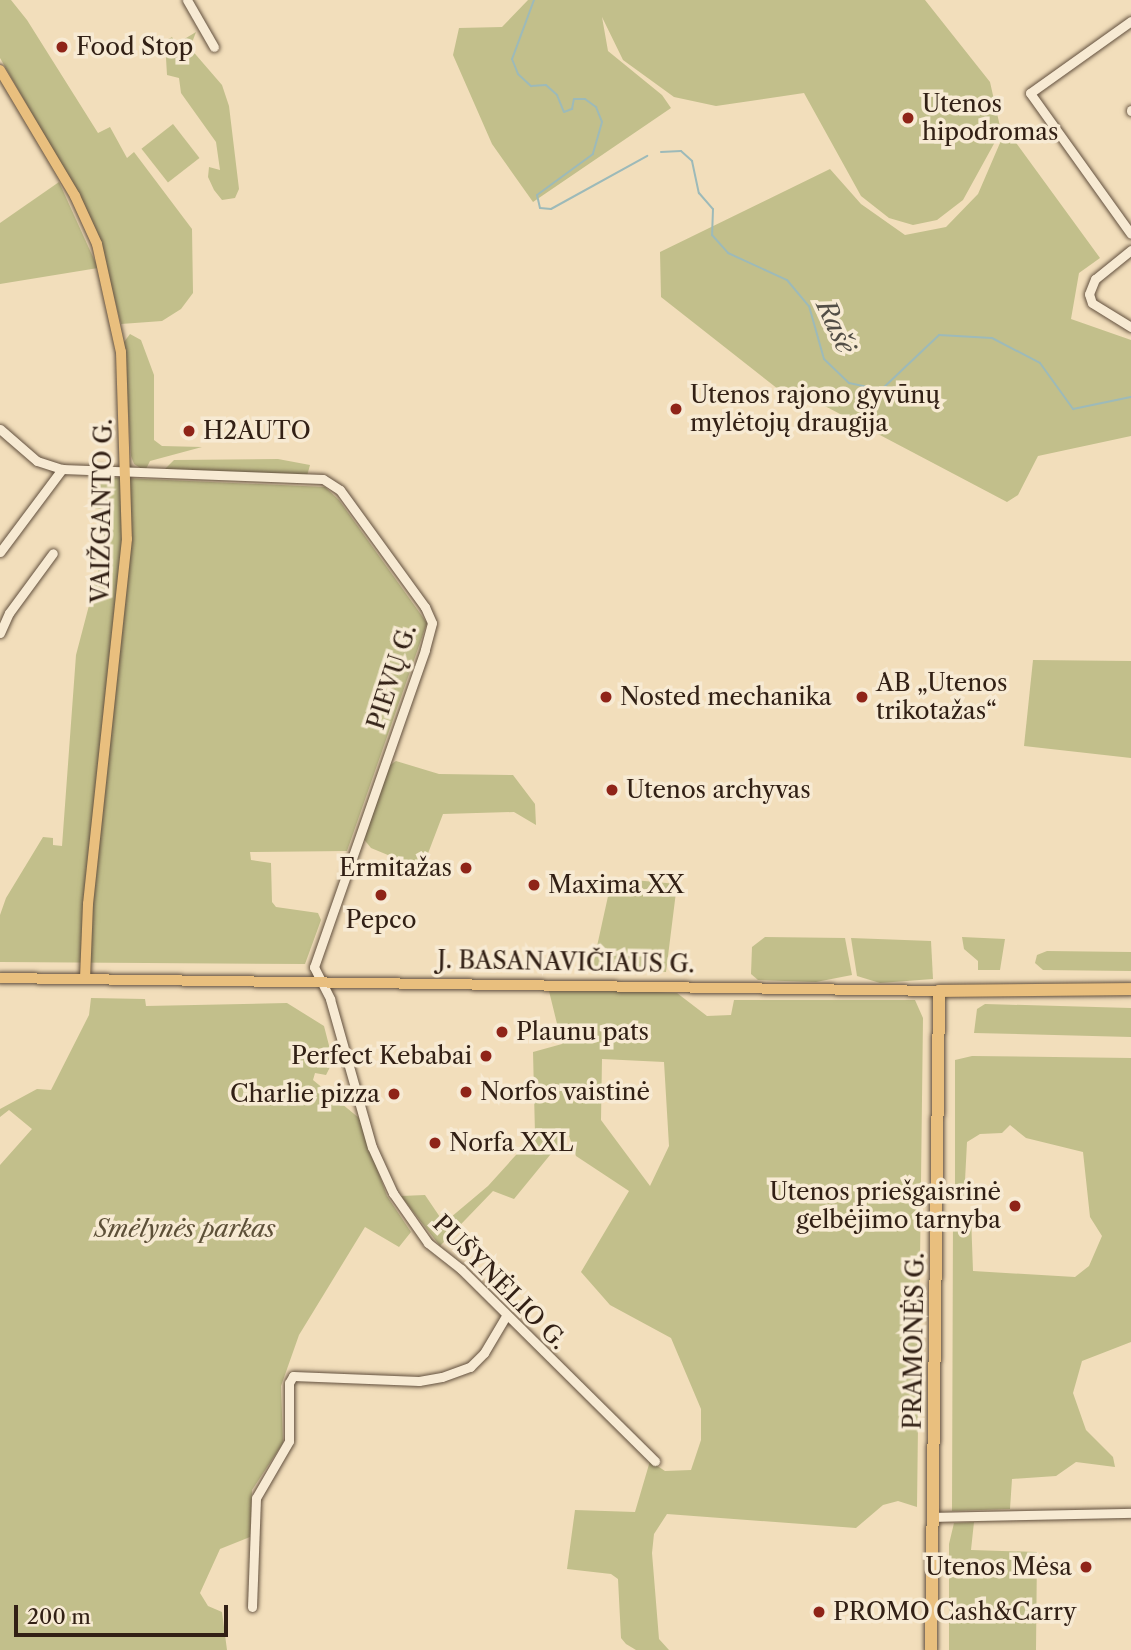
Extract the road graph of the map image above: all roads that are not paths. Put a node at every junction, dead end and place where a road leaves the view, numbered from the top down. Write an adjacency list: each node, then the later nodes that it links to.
1 (187, 0): 3 (street)
2 (1131, 21): 5 (street)
3 (214, 47)
4 (0, 70): 10 (main road, VAIŽGANTO G.)
5 (1131, 234)
6 (1131, 250): 7 (street)
7 (1131, 327)
8 (1, 432): 9 (street)
9 (62, 469): 10 (street); 11 (street)
10 (126, 474): 15 (main road, VAIŽGANTO G.); 16 (street, PIEVŲ G.)
11 (0, 552)
12 (53, 553): 13 (street)
13 (0, 633)
14 (0, 978): 15 (main road, J. BASANAVIČIAUS G.)
15 (85, 978): 16 (main road, J. BASANAVIČIAUS G.)
16 (323, 980): 18 (main road, J. BASANAVIČIAUS G.); 19 (street, PUŠYNĖLIO G.)
17 (1131, 989): 18 (highway, J. BASANAVIČIAUS G.)
18 (939, 991): 22 (highway, PRAMONĖS G.)
19 (506, 1315): 20 (street, PUŠYNĖLIO G.); 23 (street)
20 (655, 1461)
21 (1131, 1513): 22 (street)
22 (933, 1517): 24 (highway, PRAMONĖS G.)
23 (253, 1607)
24 (931, 1650)

